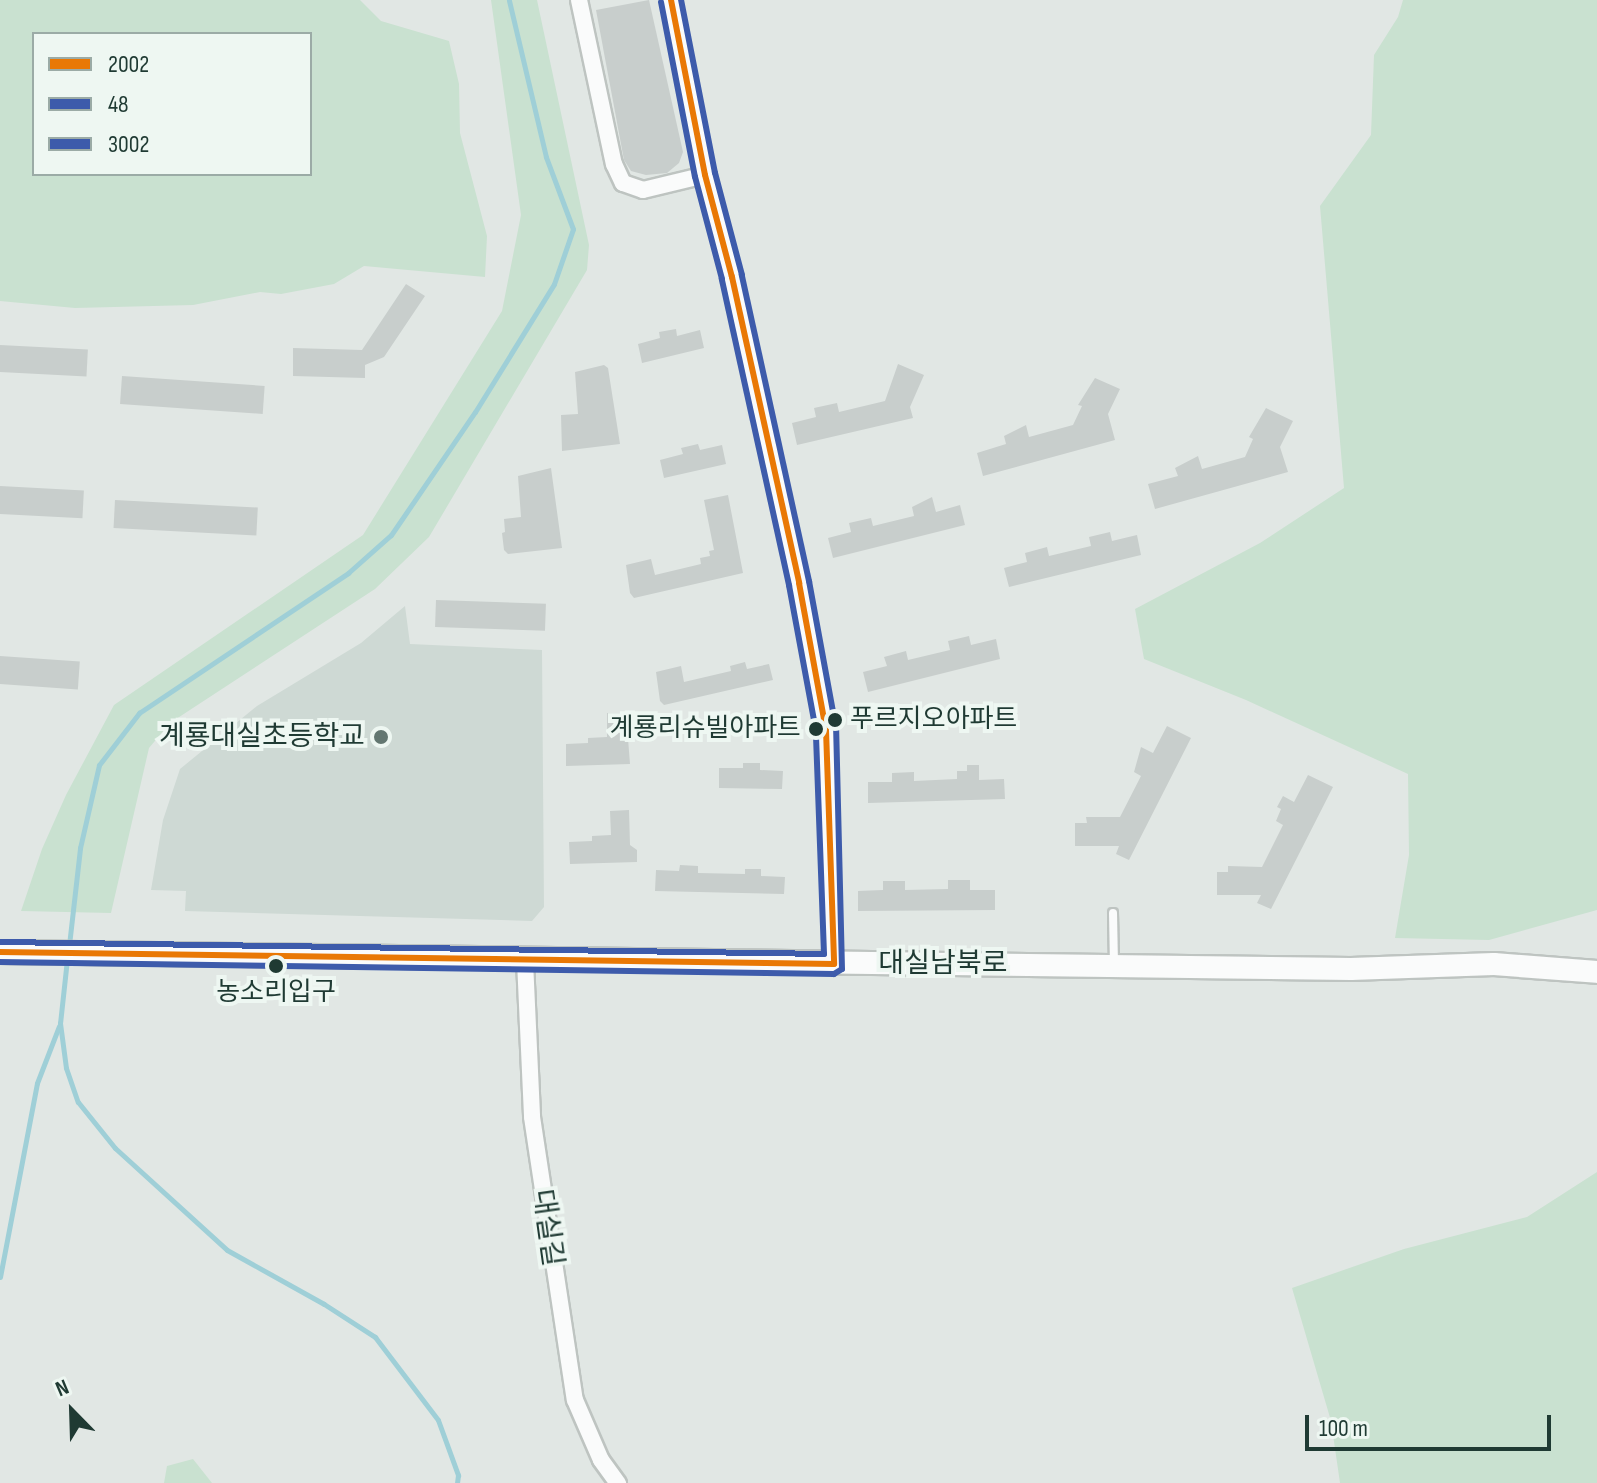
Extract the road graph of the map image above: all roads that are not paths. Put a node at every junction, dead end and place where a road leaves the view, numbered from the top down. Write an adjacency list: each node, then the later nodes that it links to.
1 (579, 0): 3 (street)
2 (671, 0): 3 (street)
3 (705, 175): 7 (street)
4 (1113, 913): 8 (lane)
5 (6, 953): 6 (street, 대실남북로)
6 (525, 961): 7 (street, 대실남북로); 10 (street, 대실길)
7 (834, 964): 8 (street, 대실남북로)
8 (1114, 964): 9 (street, 대실남북로)
9 (1597, 972)
10 (618, 1483)

